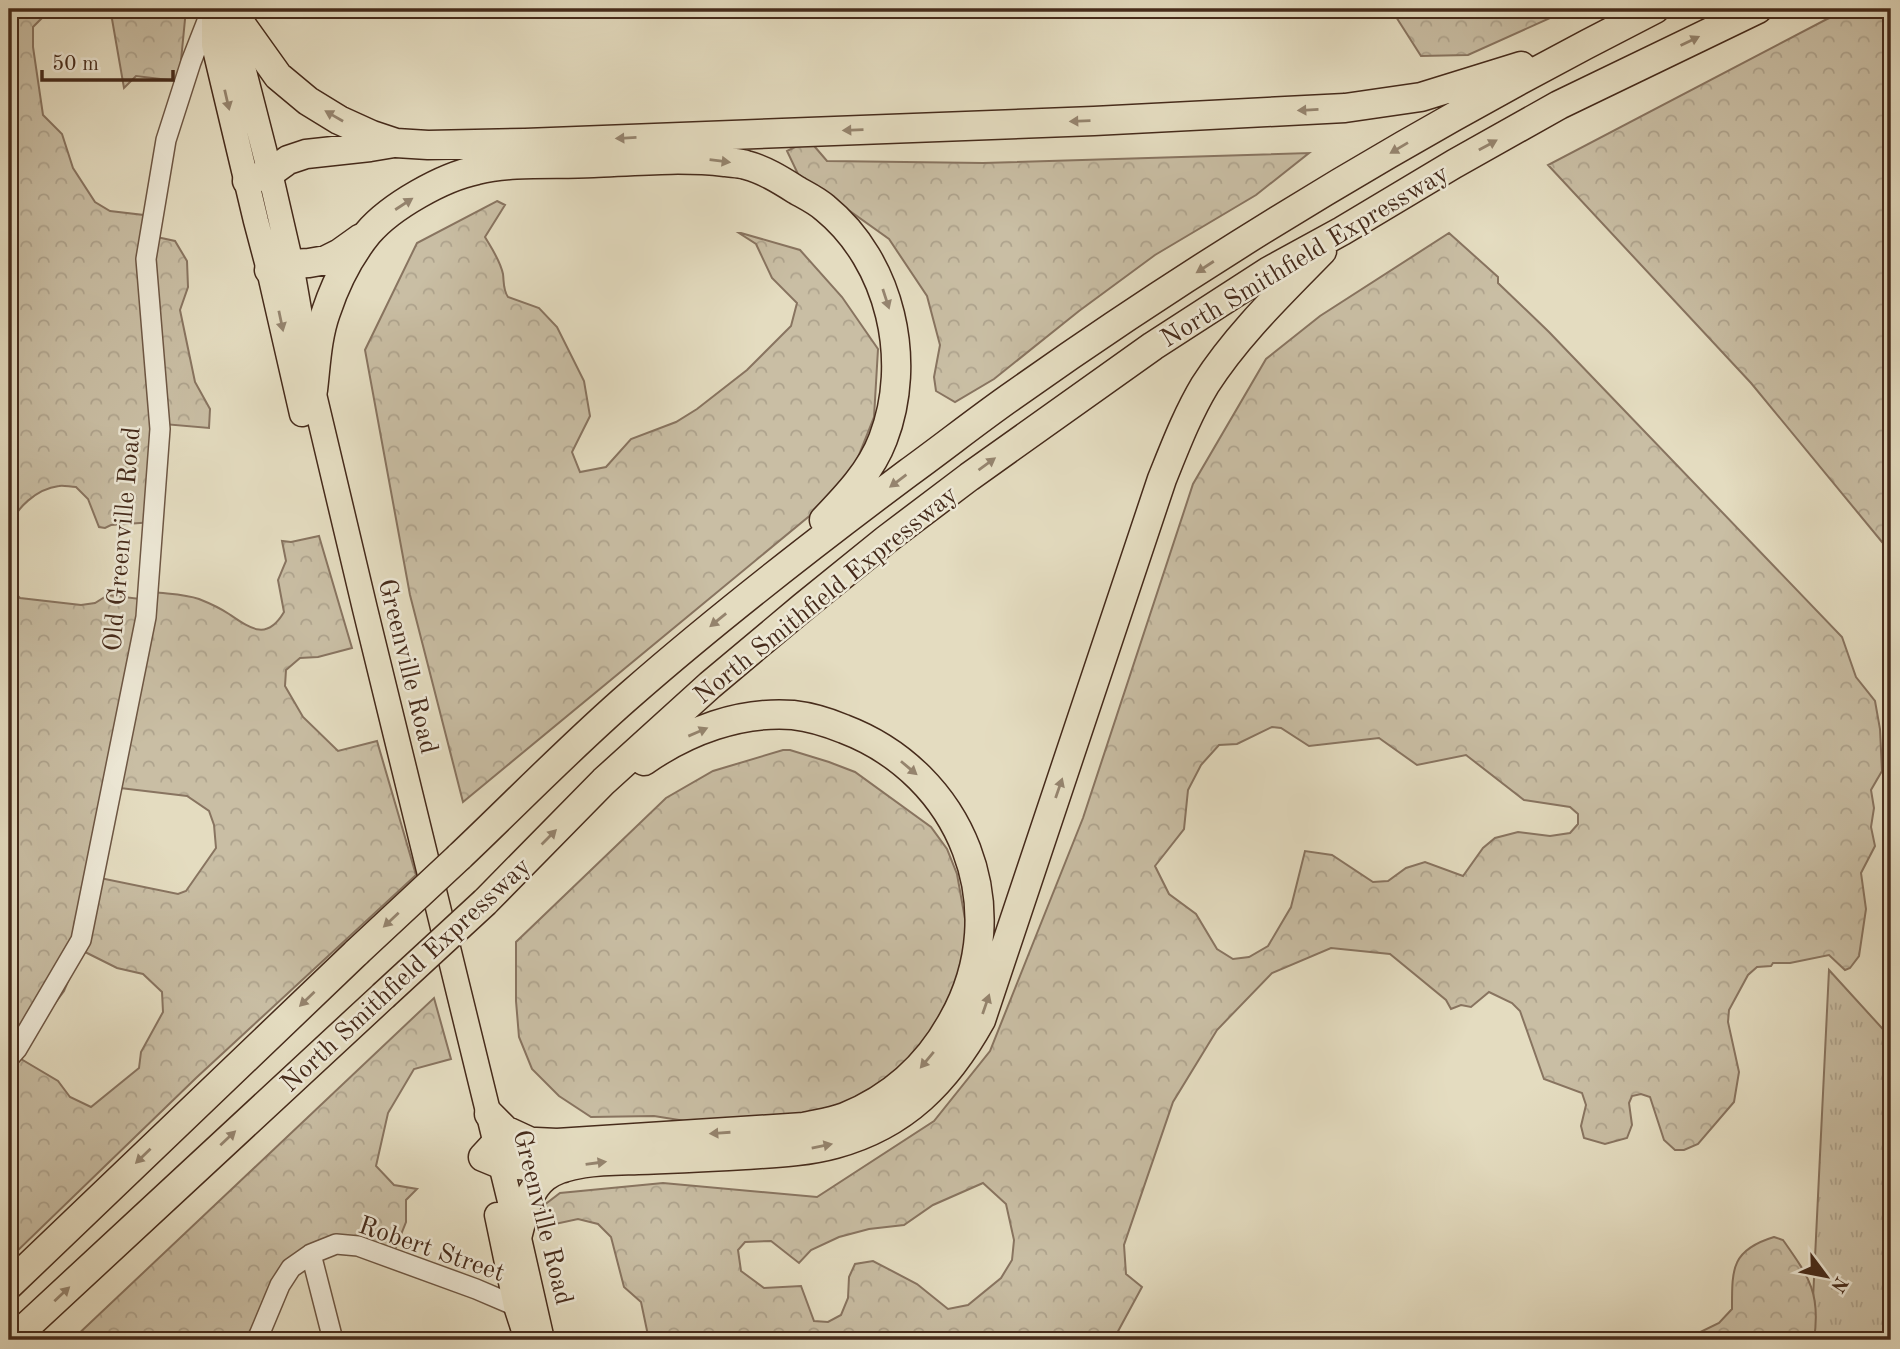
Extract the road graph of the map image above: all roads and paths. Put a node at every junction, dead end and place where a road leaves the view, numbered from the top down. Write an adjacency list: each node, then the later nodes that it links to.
1 (216, 9): 5 (highway, one-way to 1); 6 (main road, Greenville Road); 13 (street, Old Greenville Road)
2 (1655, 9): 4 (highway, North Smithfield Expressway)
3 (1758, 9): 7 (highway, North Smithfield Expressway, one-way to 3)
4 (1587, 43): 5 (highway, one-way to 5); 11 (highway, North Smithfield Expressway, one-way to 11)
5 (396, 142): 6 (highway)
6 (258, 177): 9 (main road, Greenville Road)
7 (1342, 231): 12 (highway, North Smithfield Expressway, one-way to 7); 17 (highway, one-way to 7)
8 (369, 232): 9 (highway); 10 (highway); 11 (highway, one-way to 11)
9 (280, 267): 10 (main road, Greenville Road); 16 (main road, Greenville Road, one-way to 16)
10 (313, 390): 14 (main road, Greenville Road)
11 (759, 587): 20 (highway, North Smithfield Expressway, one-way to 20, bridge)
12 (579, 807): 15 (highway, one-way to 15); 22 (highway, North Smithfield Expressway, one-way to 12, bridge)
13 (11, 1050)
14 (489, 1114): 15 (highway); 16 (main road, Greenville Road)
15 (531, 1142): 16 (highway)
16 (493, 1154): 17 (highway); 18 (main road, Greenville Road); 21 (main road, Greenville Road)
17 (563, 1168): 18 (highway)
18 (518, 1234): 26 (main road, Greenville Road)
19 (312, 1254): 21 (street, Robert Street); 23 (street, Robert Street); 24 (street)
20 (9, 1285)
21 (516, 1306): 25 (main road, Greenville Road)
22 (12, 1340)
23 (257, 1340)
24 (334, 1340)
25 (527, 1340)
26 (542, 1340)

